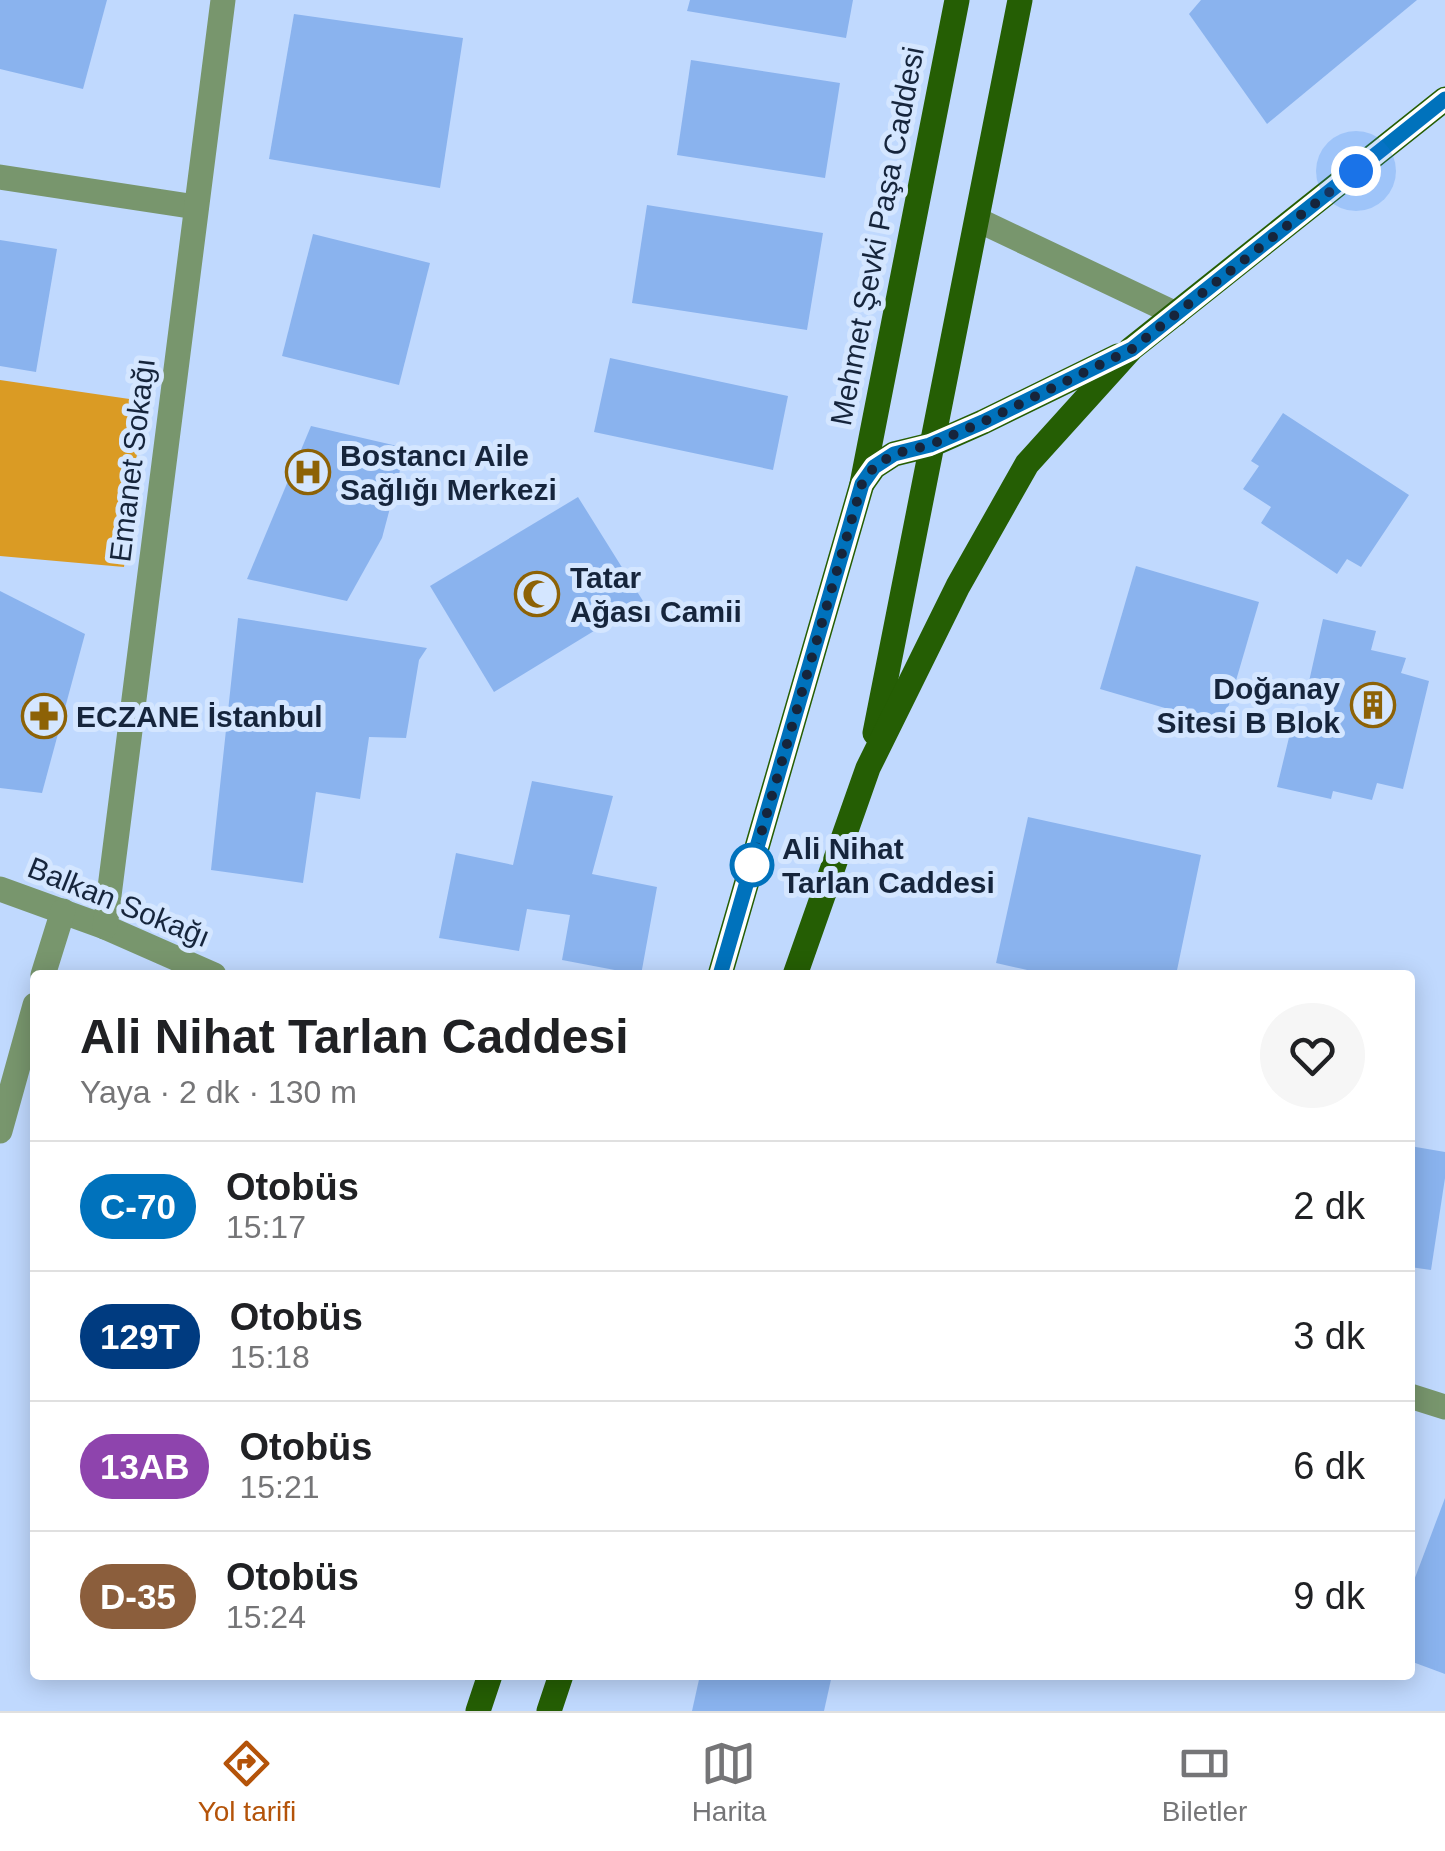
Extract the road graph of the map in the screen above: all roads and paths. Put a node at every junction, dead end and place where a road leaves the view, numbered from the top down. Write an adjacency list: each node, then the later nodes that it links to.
1 (223, 0): 6 (street, Emanet Sokağı)
2 (957, 0): 11 (main road, Mehmet Şevki Paşa Caddesi)
3 (1020, 0): 7 (main road)
4 (1445, 99): 8 (main road)
5 (0, 176): 6 (street)
6 (196, 207): 15 (street, Emanet Sokağı)
7 (978, 220): 8 (street); 10 (main road)
8 (1176, 314): 9 (main road)
9 (1132, 349): 10 (main road); 12 (main road)
10 (930, 445): 11 (main road); 12 (main road)
11 (862, 484): 18 (main road, Mehmet Şevki Paşa Caddesi)
12 (868, 768): 19 (main road)
13 (0, 889): 14 (street, Balkan Sokağı)
14 (62, 911): 15 (street, Balkan Sokağı); 16 (street)
15 (105, 927): 17 (street, Balkan Sokağı)
16 (45, 970)
17 (203, 970)
18 (721, 970)
19 (797, 970)
20 (30, 1023): 21 (street)
21 (0, 1131)
22 (1415, 1398): 23 (street)
23 (1445, 1407)
24 (488, 1680): 26 (main road)
25 (559, 1680): 27 (main road)
26 (478, 1711)
27 (549, 1711)

